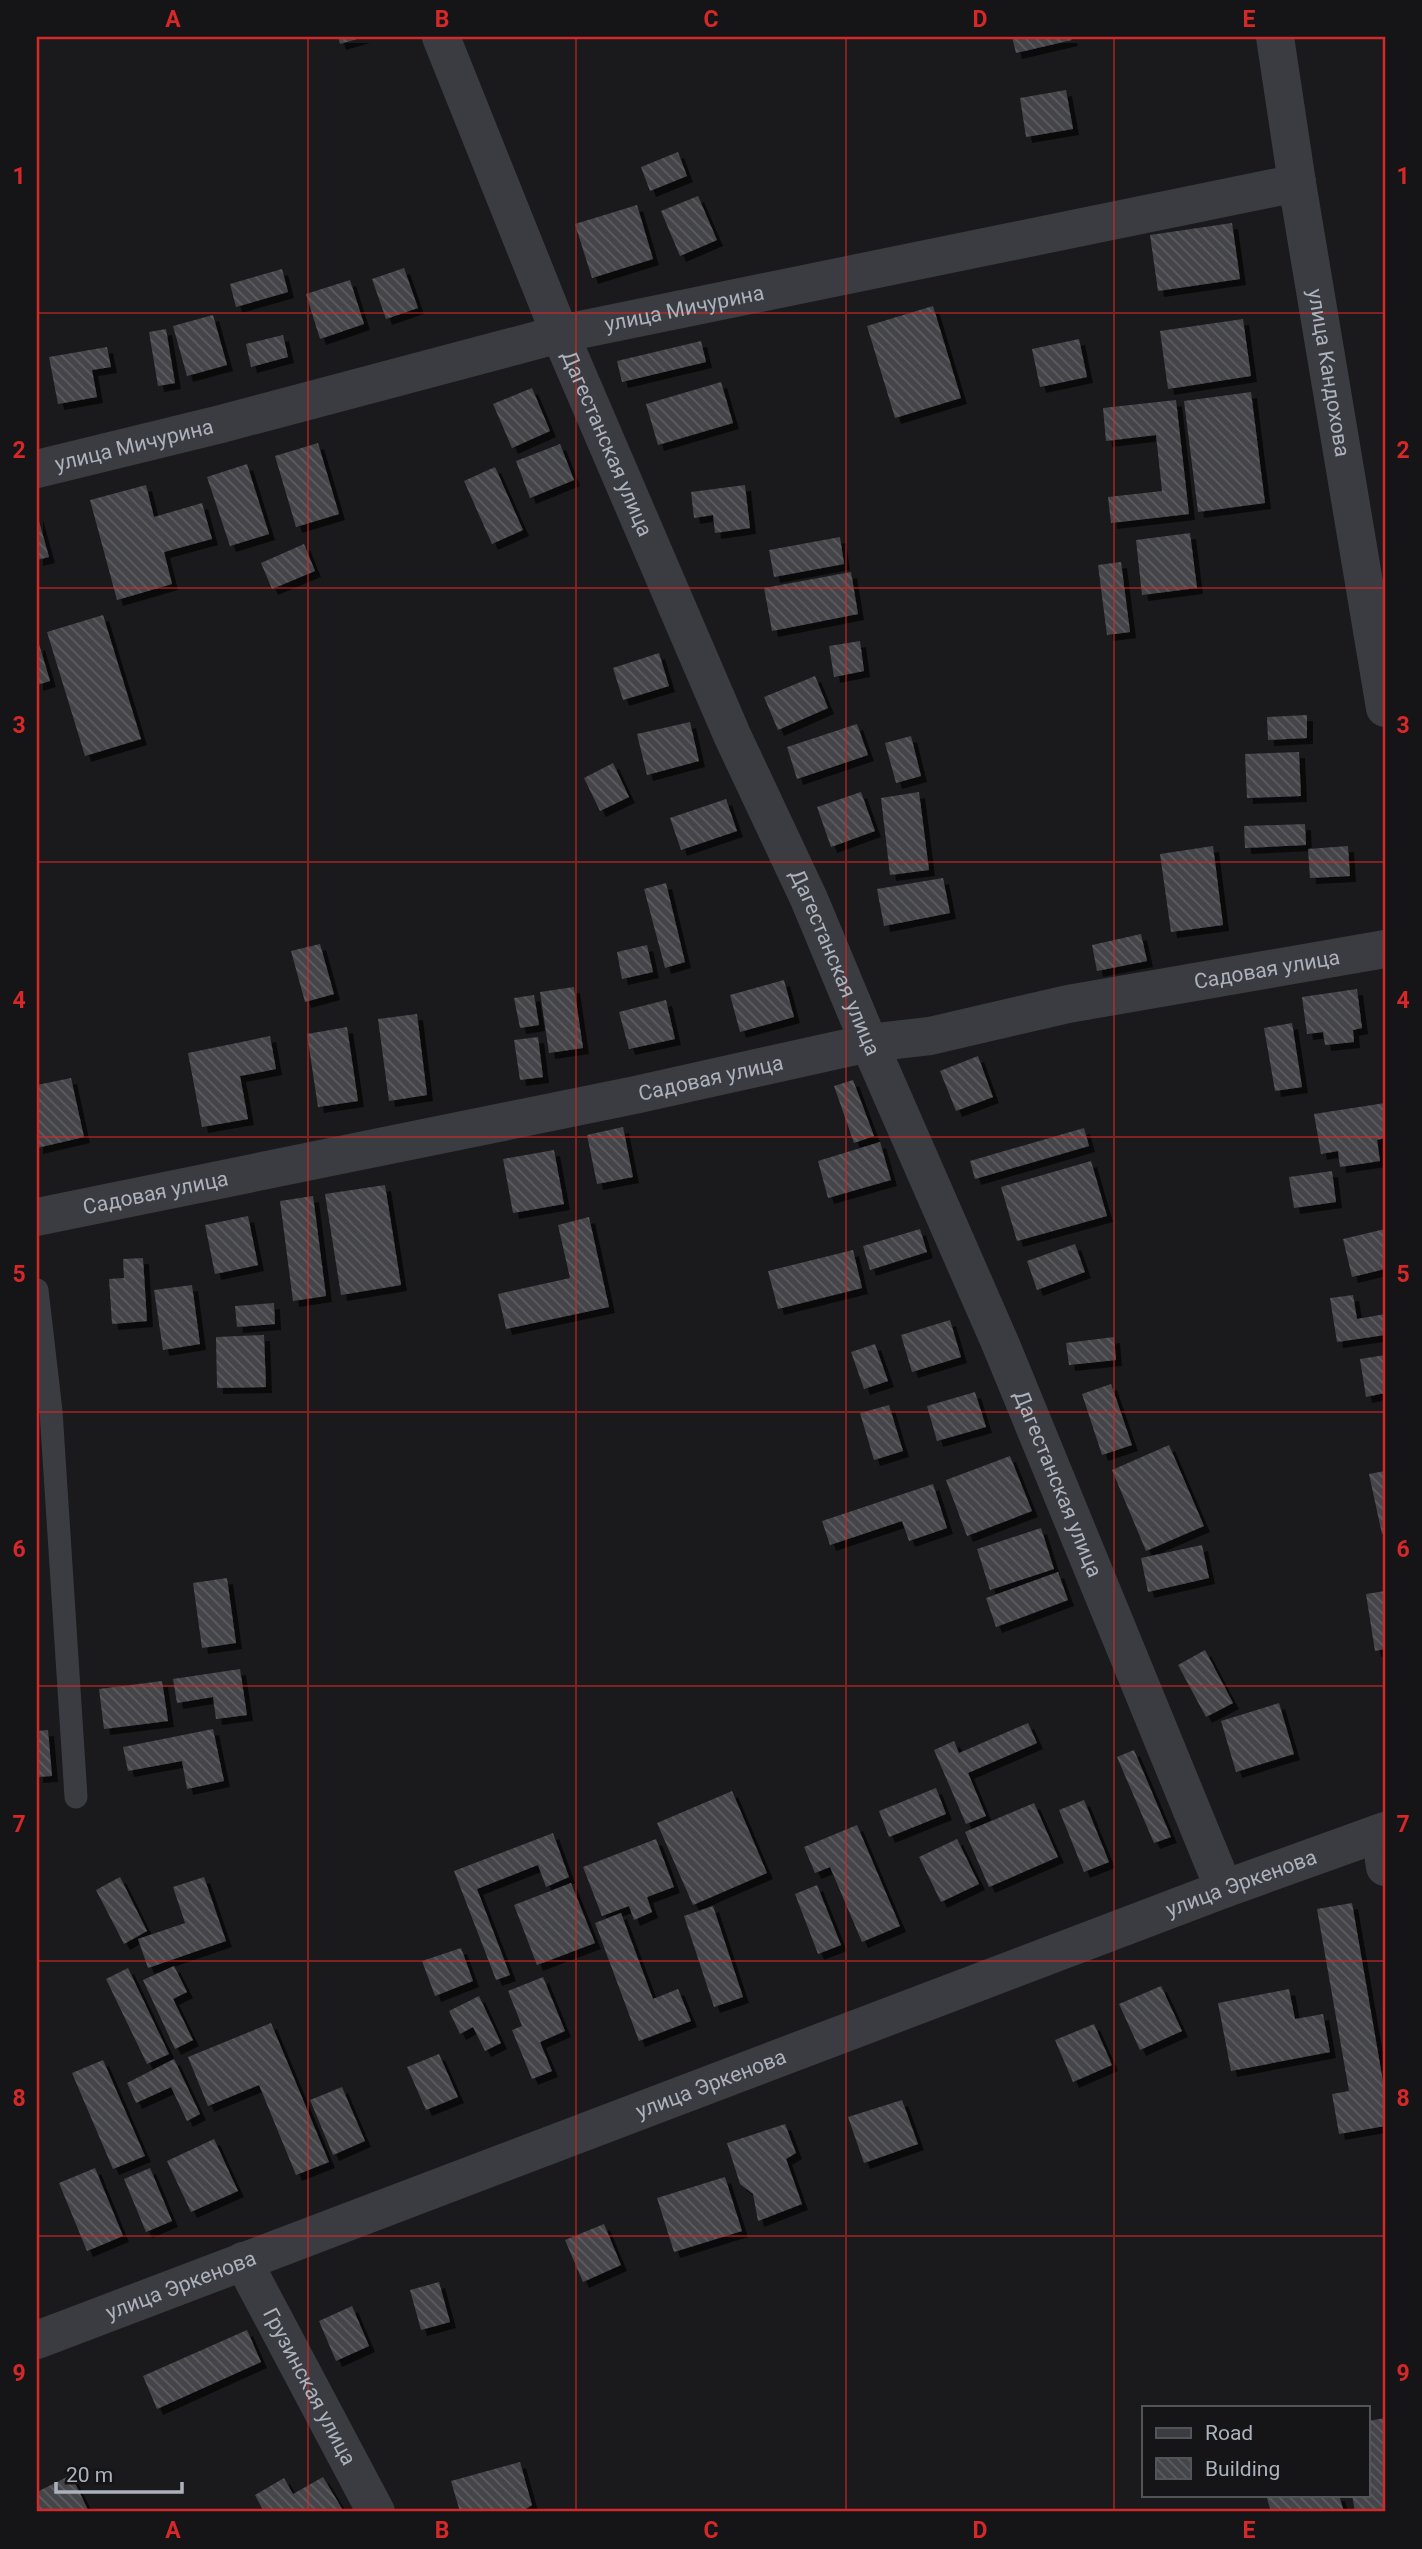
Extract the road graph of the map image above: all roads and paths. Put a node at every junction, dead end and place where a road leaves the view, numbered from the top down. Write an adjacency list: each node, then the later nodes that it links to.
1 (440, 37): 4 (street, Дагестанская улица)
2 (1276, 37): 3 (street, улица Кандохова)
3 (1297, 183): 4 (street, улица Мичурина); 6 (street, улица Кандохова)
4 (560, 334): 5 (street, улица Мичурина); 8 (street, Дагестанская улица)
5 (37, 469)
6 (1385, 708)
7 (1385, 949): 8 (street, Садовая улица)
8 (869, 1043): 9 (street, Садовая улица); 13 (street, Дагестанская улица)
9 (37, 1217)
10 (37, 1290): 11 (lane)
11 (76, 1797)
12 (1383, 1844): 13 (street, улица Эркенова)
13 (1224, 1889): 14 (street, улица Эркенова)
14 (243, 2260): 15 (street, улица Эркенова); 16 (street, Грузинская улица)
15 (37, 2340)
16 (376, 2512)

